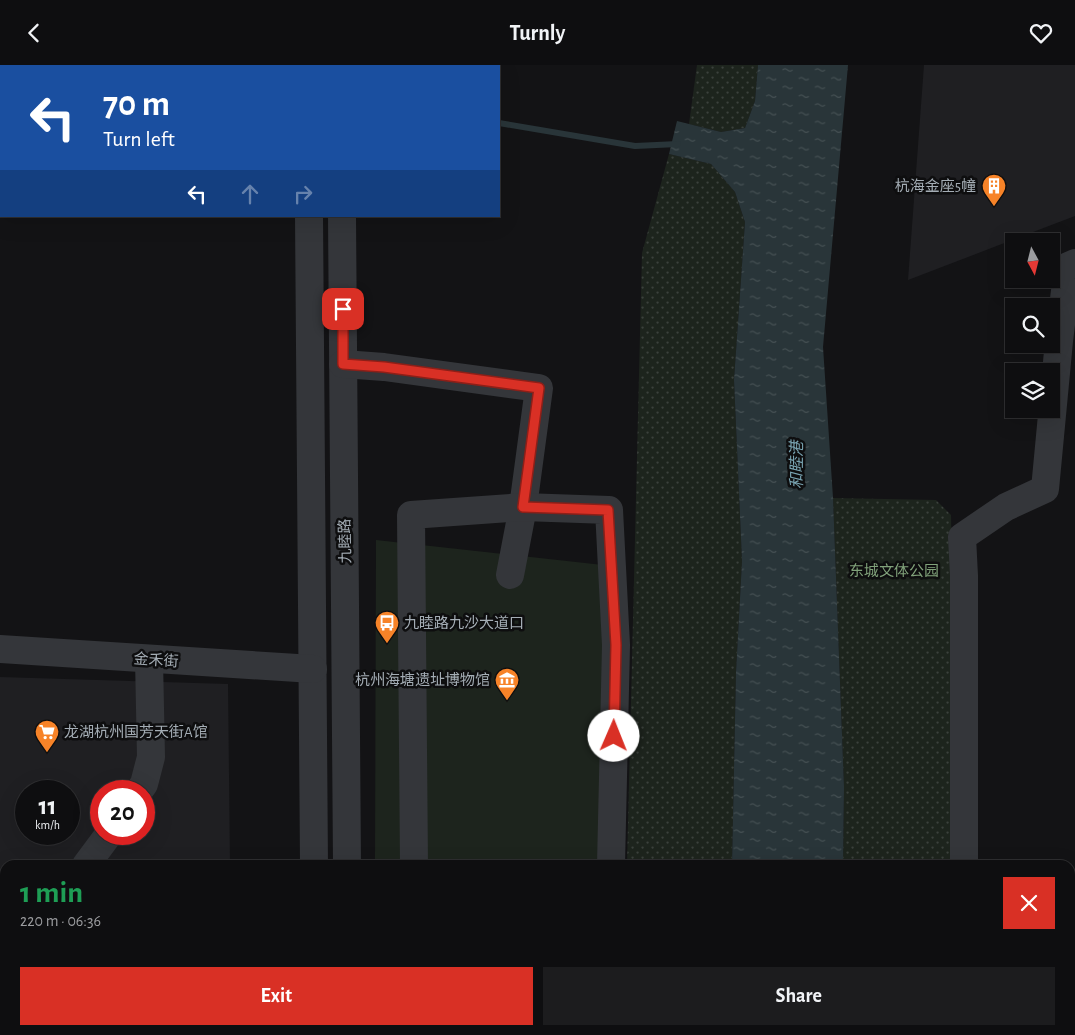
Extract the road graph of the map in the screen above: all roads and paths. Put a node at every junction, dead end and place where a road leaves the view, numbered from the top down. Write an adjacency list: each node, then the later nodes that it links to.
1 (309, 217): 9 (street)
2 (342, 217): 4 (street, 九睦路)
3 (1075, 263): 17 (street)
4 (343, 364): 5 (street); 14 (street, 九睦路)
5 (523, 507): 6 (street); 15 (street); 16 (street)
6 (510, 575)
7 (0, 649): 8 (street, 金禾街)
8 (149, 659): 9 (street, 金禾街); 10 (street)
9 (313, 669): 13 (street)
10 (145, 780)
11 (101, 845): 12 (street)
12 (90, 860)
13 (314, 860)
14 (347, 860)
15 (414, 860)
16 (611, 860)
17 (964, 860)

